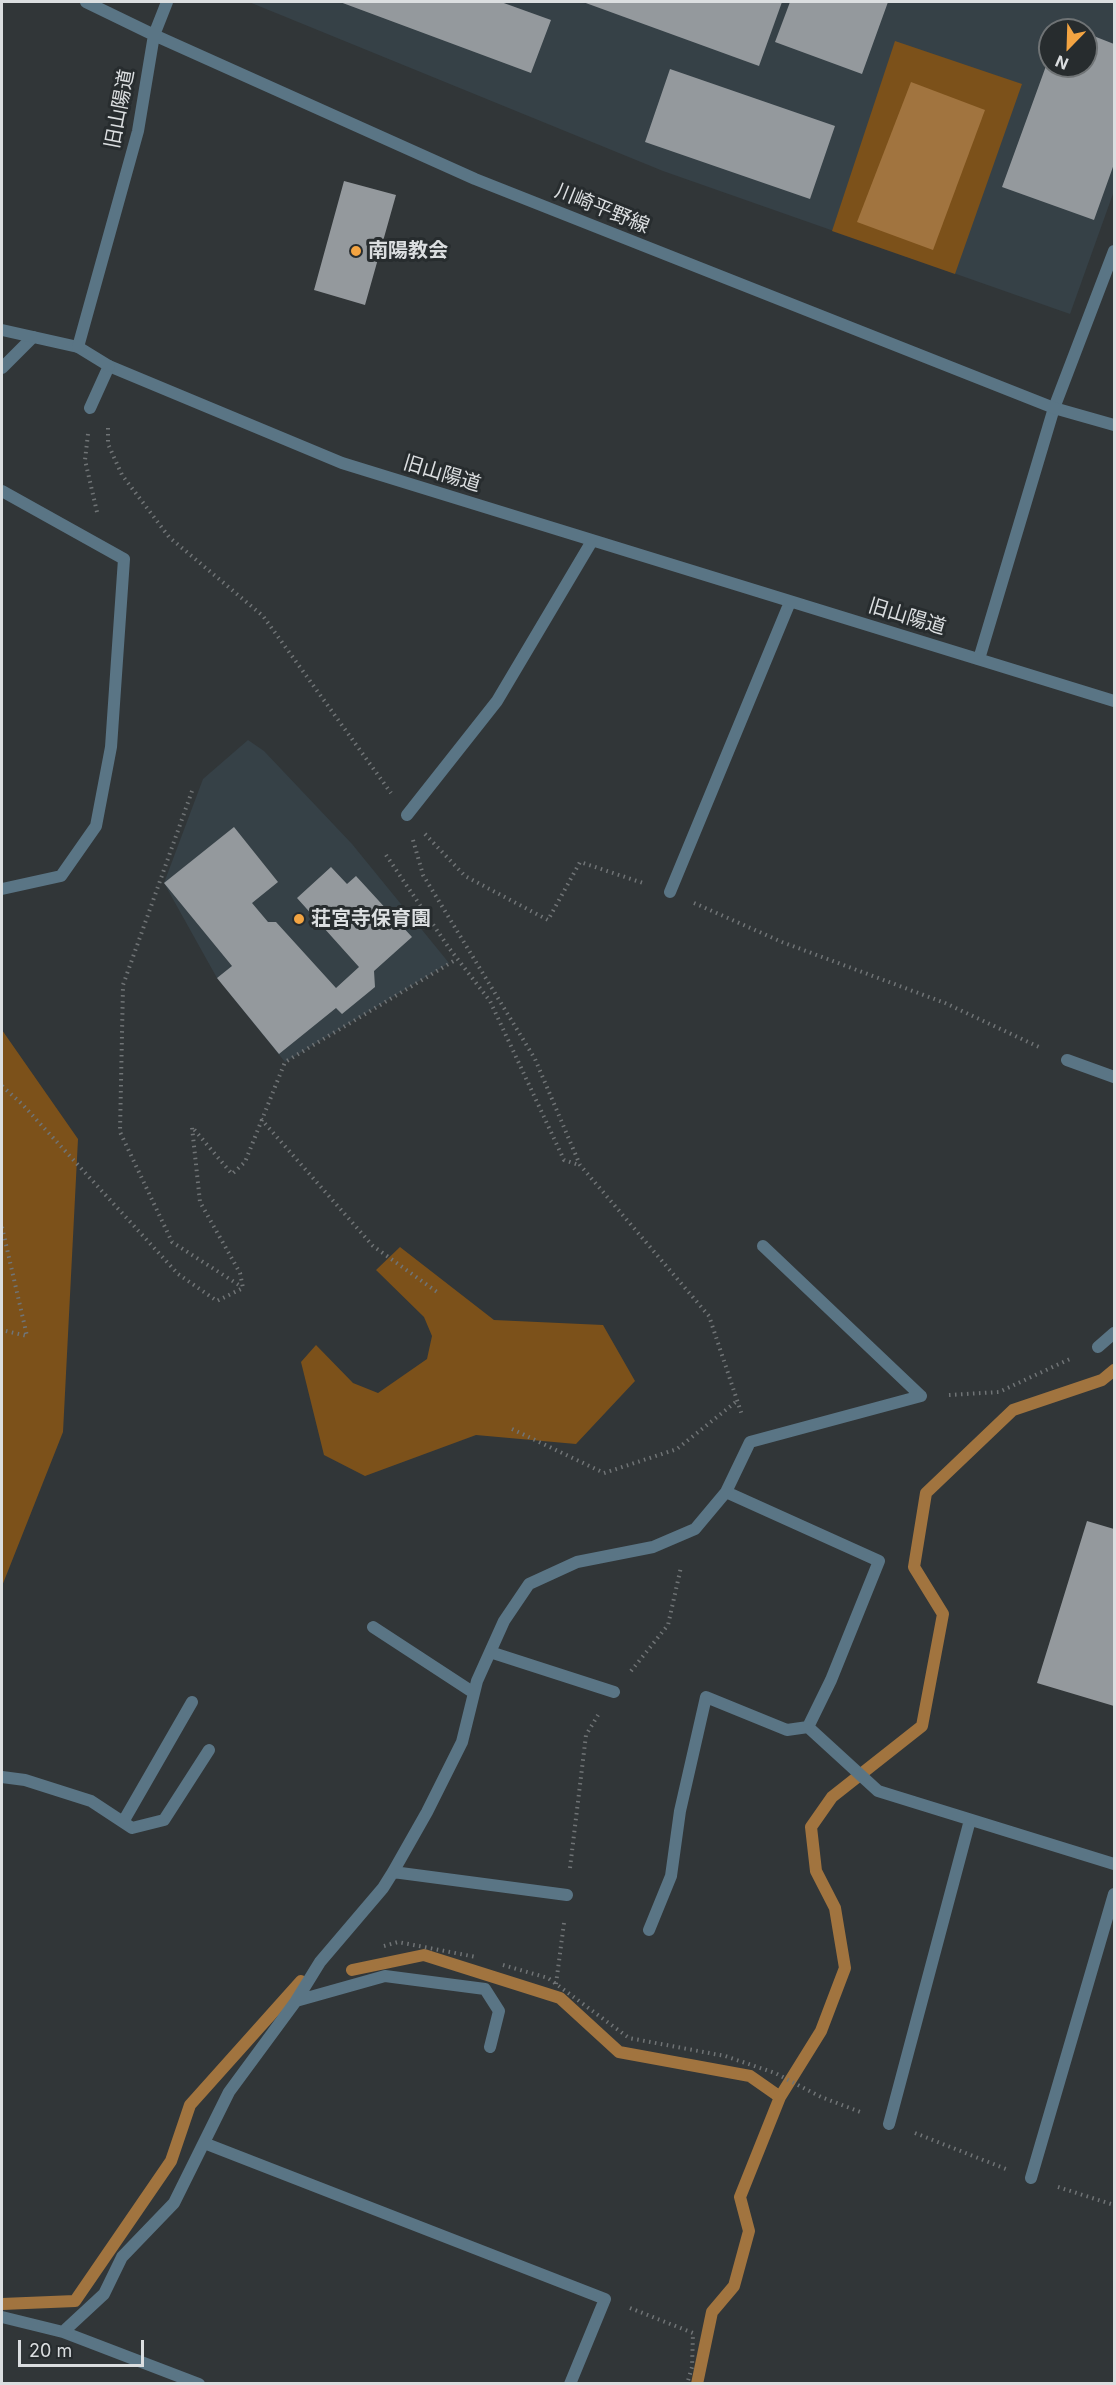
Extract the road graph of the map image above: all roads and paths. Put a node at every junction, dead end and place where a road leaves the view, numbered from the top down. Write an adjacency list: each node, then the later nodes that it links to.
1 (86, 2): 3 (street, 川崎平野線)
2 (167, 2): 3 (street, 旧山陽道)
3 (154, 35): 7 (street, 旧山陽道); 11 (street, 川崎平野線)
4 (1114, 251): 11 (street)
5 (2, 330): 6 (street)
6 (33, 337): 7 (street); 9 (street)
7 (78, 347): 8 (street, 旧山陽道)
8 (109, 366): 10 (street); 15 (street, 旧山陽道)
9 (2, 368)
10 (90, 408): 14 (path); 20 (path)
11 (1054, 408): 12 (street, 川崎平野線); 17 (street)
12 (1114, 426)
13 (2, 491): 22 (street)
14 (97, 513)
15 (592, 541): 16 (street, 旧山陽道); 20 (street)
16 (790, 602): 17 (street, 旧山陽道); 23 (street)
17 (980, 659): 18 (street, 旧山陽道)
18 (1114, 701)
19 (192, 791): 32 (path)
20 (406, 815): 23 (path); 29 (path)
21 (386, 855): 24 (path)
22 (2, 889)
23 (670, 892): 25 (path)
24 (457, 958): 28 (path); 29 (path)
25 (1066, 1060): 26 (street)
26 (1114, 1077)
27 (2, 1086): 32 (path)
28 (261, 1119): 32 (path); 33 (path)
29 (580, 1165): 38 (path)
30 (2, 1227): 34 (path)
31 (763, 1246): 37 (street)
32 (243, 1288)
33 (437, 1292)
34 (2, 1330)
35 (1114, 1333): 36 (street)
36 (1098, 1347): 37 (path)
37 (921, 1396): 40 (street)
38 (737, 1401): 39 (path); 40 (path)
39 (512, 1430)
40 (750, 1442): 41 (street)
41 (726, 1492): 42 (street); 48 (street)
42 (679, 1536): 44 (street); 45 (path)
43 (373, 1627): 46 (street)
44 (490, 1652): 45 (street); 46 (street)
45 (614, 1692): 56 (path)
46 (474, 1693): 54 (street)
47 (192, 1702): 52 (street)
48 (808, 1727): 51 (street); 57 (street)
49 (209, 1750): 52 (street)
50 (2, 1778): 52 (street)
51 (970, 1820): 53 (street); 64 (street)
52 (123, 1822)
53 (1114, 1864)
54 (393, 1872): 56 (street); 62 (street)
55 (1114, 1894): 66 (street)
56 (567, 1895): 61 (path)
57 (649, 1930)
58 (380, 1948): 59 (path)
59 (485, 1960)
60 (496, 1963): 61 (path)
61 (556, 1985): 64 (path)
62 (296, 2001): 63 (street); 65 (street)
63 (490, 2047)
64 (890, 2124): 66 (path)
65 (204, 2143): 68 (street); 70 (street)
66 (1031, 2178): 67 (path)
67 (1114, 2205)
68 (605, 2299): 72 (street); 73 (path)
69 (2, 2317): 70 (street)
70 (63, 2332): 71 (street)
71 (199, 2384)
72 (570, 2384)
73 (687, 2384)

